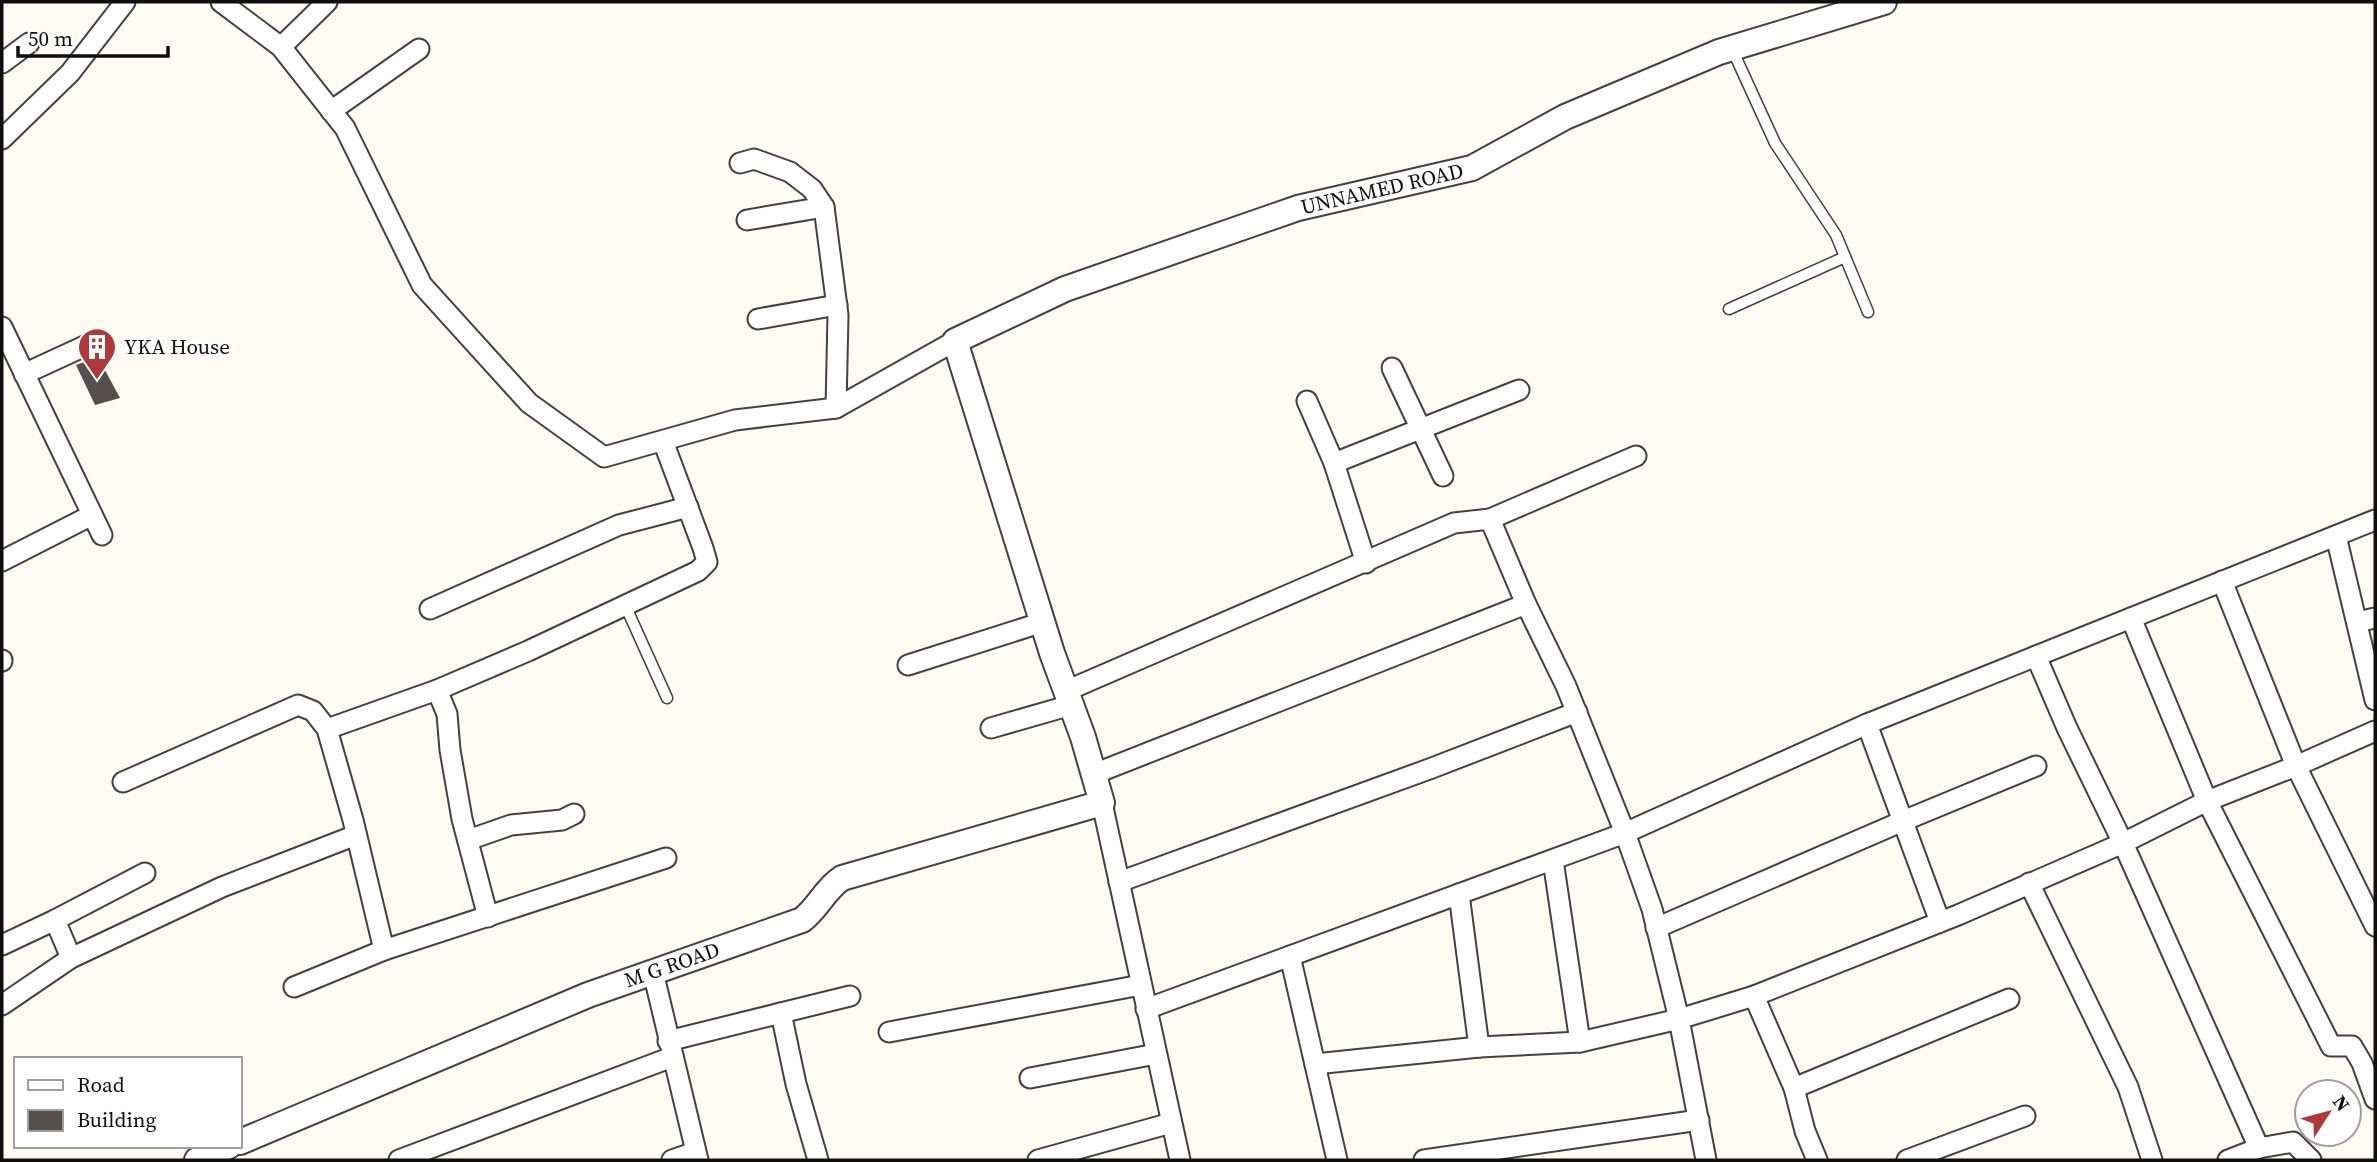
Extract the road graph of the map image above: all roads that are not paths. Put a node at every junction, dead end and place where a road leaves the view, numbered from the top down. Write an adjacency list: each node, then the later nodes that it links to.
1 (125, 2): 11 (street)
2 (221, 2): 6 (street)
3 (327, 2): 6 (street)
4 (1884, 2): 7 (street, UNNAMED ROAD)
5 (29, 43): 9 (street)
6 (281, 47): 10 (street)
7 (1731, 48): 15 (lane); 21 (street, UNNAMED ROAD)
8 (419, 49): 10 (street)
9 (2, 63)
10 (331, 111): 29 (street)
11 (2, 139)
12 (740, 163): 13 (street)
13 (824, 207): 14 (street); 16 (street)
14 (747, 220)
15 (1845, 257): 17 (lane); 18 (lane)
16 (837, 305): 19 (street); 27 (street)
17 (1729, 309)
18 (1868, 312)
19 (758, 319)
20 (2, 327): 24 (street)
21 (955, 341): 27 (street); 47 (street)
22 (89, 344): 24 (street)
23 (1392, 368): 28 (street)
24 (24, 374): 34 (street)
25 (1519, 390): 28 (street)
26 (1307, 401): 31 (street)
27 (836, 408): 29 (street)
28 (1420, 428): 31 (street); 32 (street)
29 (663, 441): 33 (street)
30 (1636, 456): 35 (street)
31 (1334, 463): 40 (street)
32 (1443, 476)
33 (688, 507): 42 (street); 44 (street)
34 (92, 516): 37 (street); 39 (street)
35 (1490, 519): 40 (street); 43 (street)
36 (2375, 520): 38 (street)
37 (102, 536)
38 (2336, 536): 41 (street); 46 (street)
39 (2, 561)
40 (1366, 563): 52 (street)
41 (2222, 581): 45 (street); 60 (street)
42 (625, 604): 50 (street); 51 (lane)
43 (1526, 604): 54 (street); 61 (street)
44 (430, 609)
45 (2131, 618): 48 (street); 63 (street)
46 (2366, 620): 53 (street)
47 (1043, 622): 49 (street); 52 (street)
48 (2036, 656): 55 (street); 70 (street)
49 (908, 665)
50 (437, 690): 57 (street); 69 (street)
51 (667, 698)
52 (1069, 698): 56 (street); 61 (street)
53 (2375, 700)
54 (1577, 712): 67 (street); 74 (street)
55 (1867, 723): 66 (street); 67 (street)
56 (990, 728)
57 (327, 729): 62 (street); 68 (street)
58 (2375, 731): 60 (street)
59 (2036, 766): 66 (street)
60 (2296, 766): 63 (street); 80 (street)
61 (1094, 774): 64 (street)
62 (123, 782)
63 (2207, 801): 70 (street); 104 (street)
64 (1102, 803): 74 (street); 86 (street, M G ROAD)
65 (573, 814): 69 (street)
66 (1903, 821): 79 (street); 81 (street)
67 (1625, 833): 72 (street); 81 (street)
68 (356, 835): 83 (street); 85 (street)
69 (468, 840): 77 (street)
70 (2123, 842): 75 (street); 110 (street)
71 (666, 858): 77 (street)
72 (1553, 860): 76 (street); 97 (street)
73 (145, 873): 78 (street)
74 (1119, 882): 87 (street)
75 (2029, 883): 79 (street); 123 (street)
76 (1459, 894): 84 (street); 98 (street)
77 (488, 917): 83 (street)
78 (55, 920): 82 (street); 85 (street)
79 (1940, 922): 90 (street)
80 (2375, 926)
81 (1656, 928): 95 (street)
82 (2, 945)
83 (384, 950): 88 (street)
84 (1290, 956): 93 (street); 101 (street)
85 (71, 958): 92 (street)
86 (653, 972): 99 (street); 108 (street, M G ROAD)
87 (1141, 985): 93 (street); 96 (street)
88 (294, 987)
89 (850, 996): 94 (street)
90 (1754, 996): 95 (street); 103 (street)
91 (2009, 999): 103 (street)
92 (2, 1005)
93 (1146, 1009): 100 (street)
94 (781, 1013): 99 (street); 115 (street)
95 (1679, 1019): 97 (street); 106 (street)
96 (889, 1032)
97 (1580, 1042): 98 (street)
98 (1479, 1047): 101 (street)
99 (670, 1049): 111 (street); 113 (street)
100 (1156, 1054): 102 (street); 107 (street)
101 (1314, 1064): 118 (street)
102 (1030, 1077)
103 (1794, 1088): 121 (street)
104 (2375, 1099)
105 (2025, 1116): 122 (street)
106 (1699, 1120): 119 (street); 120 (street)
107 (1171, 1123): 116 (street); 117 (street)
108 (242, 1141)
109 (224, 1148): 112 (street)
110 (2259, 1148): 124 (street); 125 (street)
111 (697, 1156): 114 (street)
112 (197, 1160)
113 (399, 1160)
114 (672, 1160)
115 (818, 1160)
116 (1038, 1160)
117 (1180, 1160)
118 (1337, 1160)
119 (1424, 1160)
120 (1706, 1160)
121 (1817, 1160)
122 (1907, 1160)
123 (2152, 1160)
124 (2228, 1160)
125 (2311, 1160)

